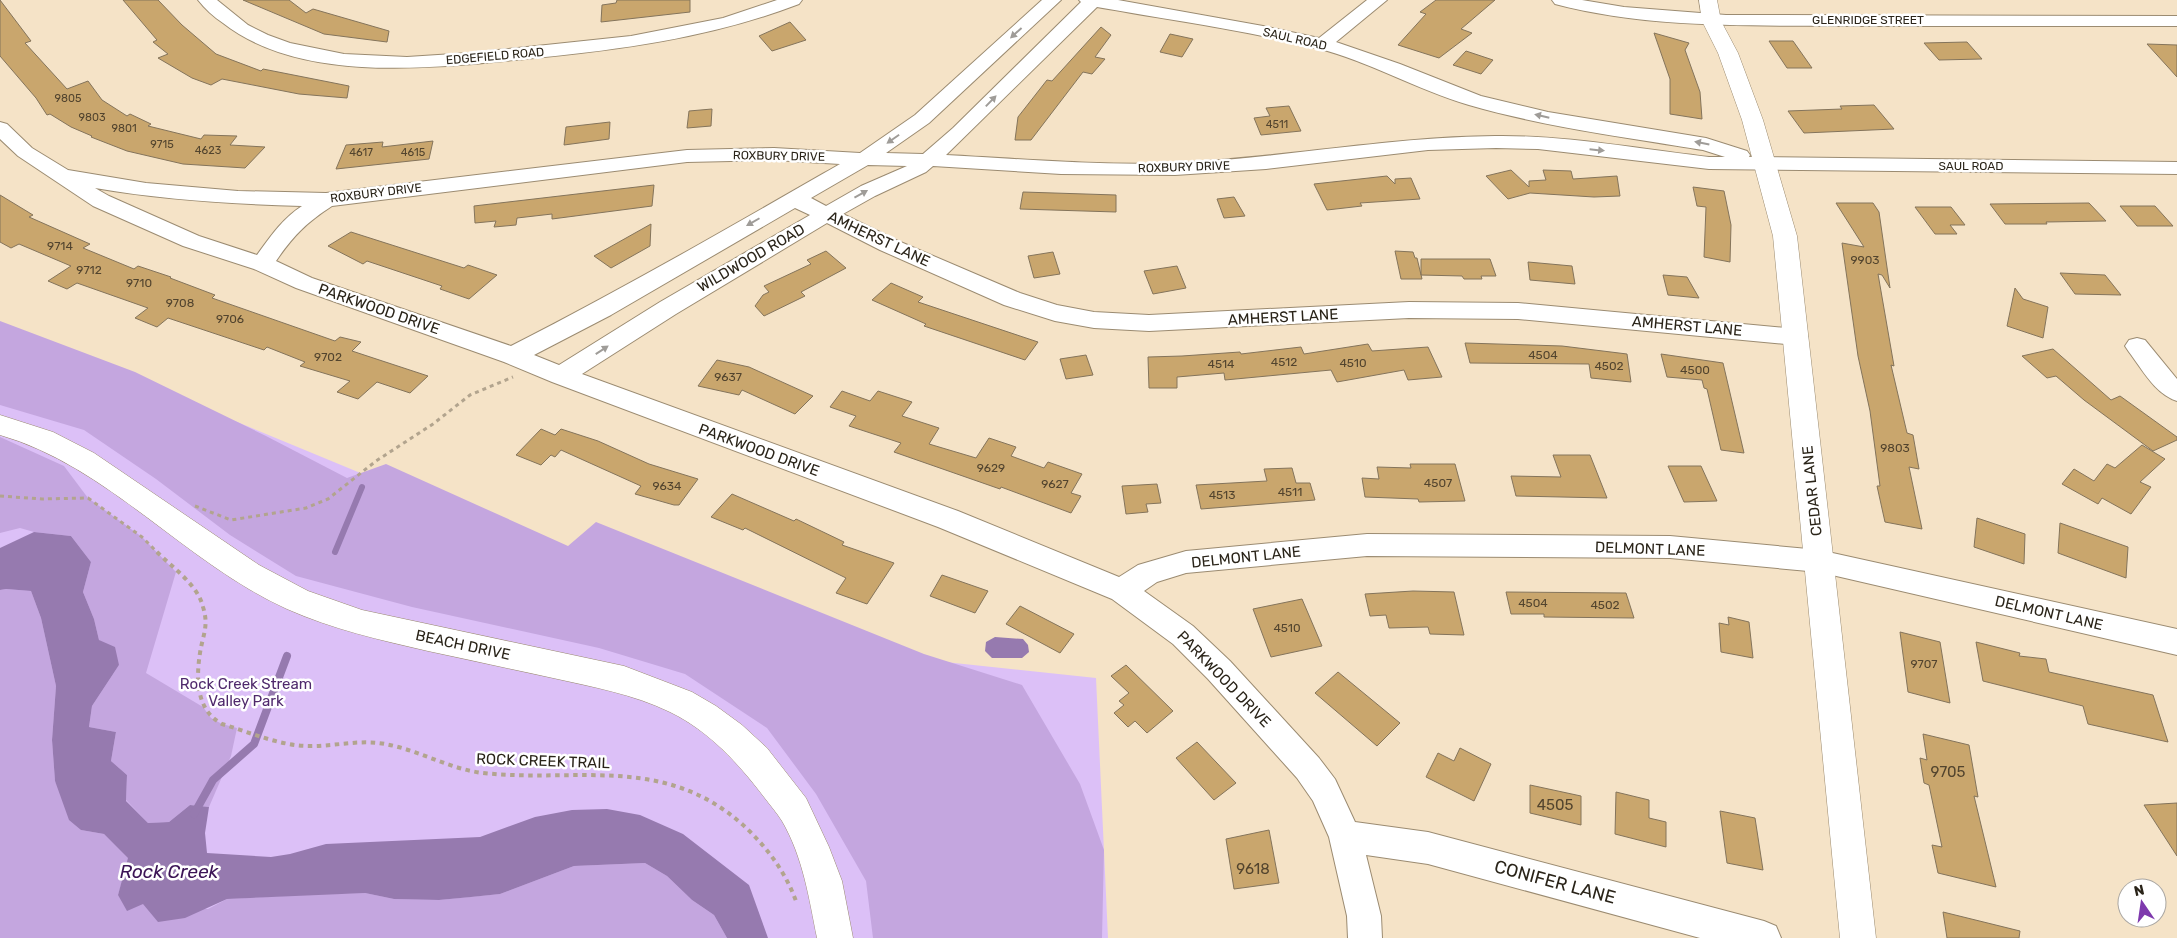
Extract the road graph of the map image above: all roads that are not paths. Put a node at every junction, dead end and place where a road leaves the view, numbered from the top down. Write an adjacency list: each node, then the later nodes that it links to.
1 (207, 0): 2 (street, EDGEFIELD ROAD)
2 (793, 0)
3 (1052, 0): 14 (street, WILDWOOD ROAD, one-way to 14)
4 (1092, 0): 10 (street, SAUL ROAD); 15 (street, WILDWOOD ROAD, one-way to 4)
5 (1378, 0): 10 (street)
6 (1561, 0): 8 (street, GLENRIDGE STREET)
7 (1719, 0): 8 (street, CEDAR LANE)
8 (1714, 13): 9 (street, GLENRIDGE STREET); 16 (street, CEDAR LANE)
9 (2177, 21)
10 (1323, 44): 11 (street, SAUL ROAD)
11 (1494, 105): 13 (street); 16 (street, SAUL ROAD, one-way to 11)
12 (0, 128): 18 (street, PARKWOOD DRIVE)
13 (1496, 142): 15 (street, ROXBURY DRIVE); 16 (street, SAUL ROAD, one-way to 16)
14 (864, 159): 15 (street, ROXBURY DRIVE); 19 (street, WILDWOOD ROAD); 20 (street, ROXBURY DRIVE)
15 (930, 160): 21 (street, WILDWOOD ROAD, one-way to 15)
16 (1765, 163): 17 (street, SAUL ROAD); 23 (street, CEDAR LANE)
17 (2177, 168)
18 (64, 176): 20 (street, ROXBURY DRIVE); 22 (street, PARKWOOD DRIVE)
19 (794, 198): 21 (street, AMHERST LANE); 25 (street, WILDWOOD ROAD, one-way to 25)
20 (326, 200): 22 (street)
21 (826, 215): 23 (street, AMHERST LANE); 26 (street, WILDWOOD ROAD, one-way to 21)
22 (262, 264): 25 (street, PARKWOOD DRIVE)
23 (1796, 337): 29 (street, CEDAR LANE)
24 (2137, 346): 27 (street)
25 (514, 366): 26 (street, PARKWOOD DRIVE)
26 (561, 376): 30 (street, PARKWOOD DRIVE)
27 (2177, 392)
28 (0, 425): 33 (street, BEACH DRIVE)
29 (1819, 561): 30 (street, DELMONT LANE); 31 (street, DELMONT LANE); 36 (street, CEDAR LANE)
30 (1122, 591): 32 (street, PARKWOOD DRIVE)
31 (2177, 642)
32 (1345, 836): 34 (street, PARKWOOD DRIVE); 35 (street, CONIFER LANE)
33 (835, 938)
34 (1365, 938)
35 (1764, 938)
36 (1858, 938)

